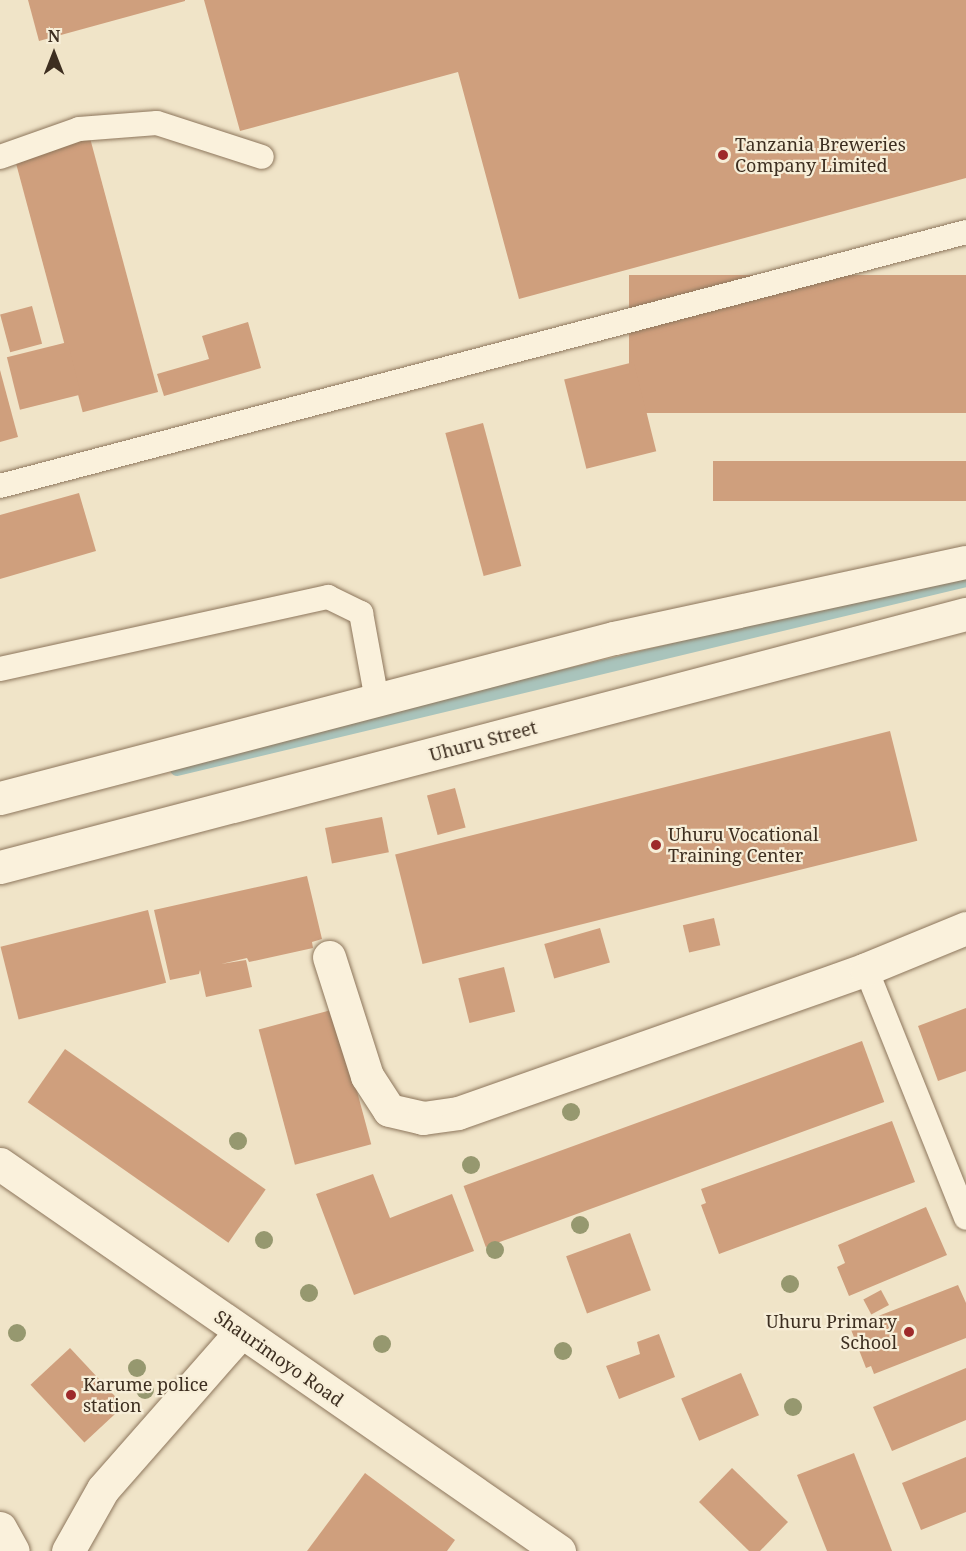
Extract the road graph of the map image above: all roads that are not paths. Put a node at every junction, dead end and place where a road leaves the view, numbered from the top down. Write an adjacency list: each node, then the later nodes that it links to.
1 (0, 157): 2 (lane)
2 (262, 157)
3 (966, 232): 4 (lane)
4 (0, 486)
5 (966, 562): 8 (main road)
6 (966, 614): 10 (main road, Uhuru Street)
7 (0, 669): 8 (lane)
8 (376, 700): 9 (main road)
9 (0, 798)
10 (0, 867)
11 (966, 928): 13 (main road)
12 (329, 957): 13 (main road)
13 (866, 969): 15 (lane)
14 (0, 1164): 16 (main road, Shaurimoyo Road)
15 (966, 1218)
16 (241, 1332): 19 (main road); 20 (main road, Shaurimoyo Road)
17 (0, 1528): 18 (main road)
18 (13, 1551)
19 (68, 1551)
20 (559, 1551)

